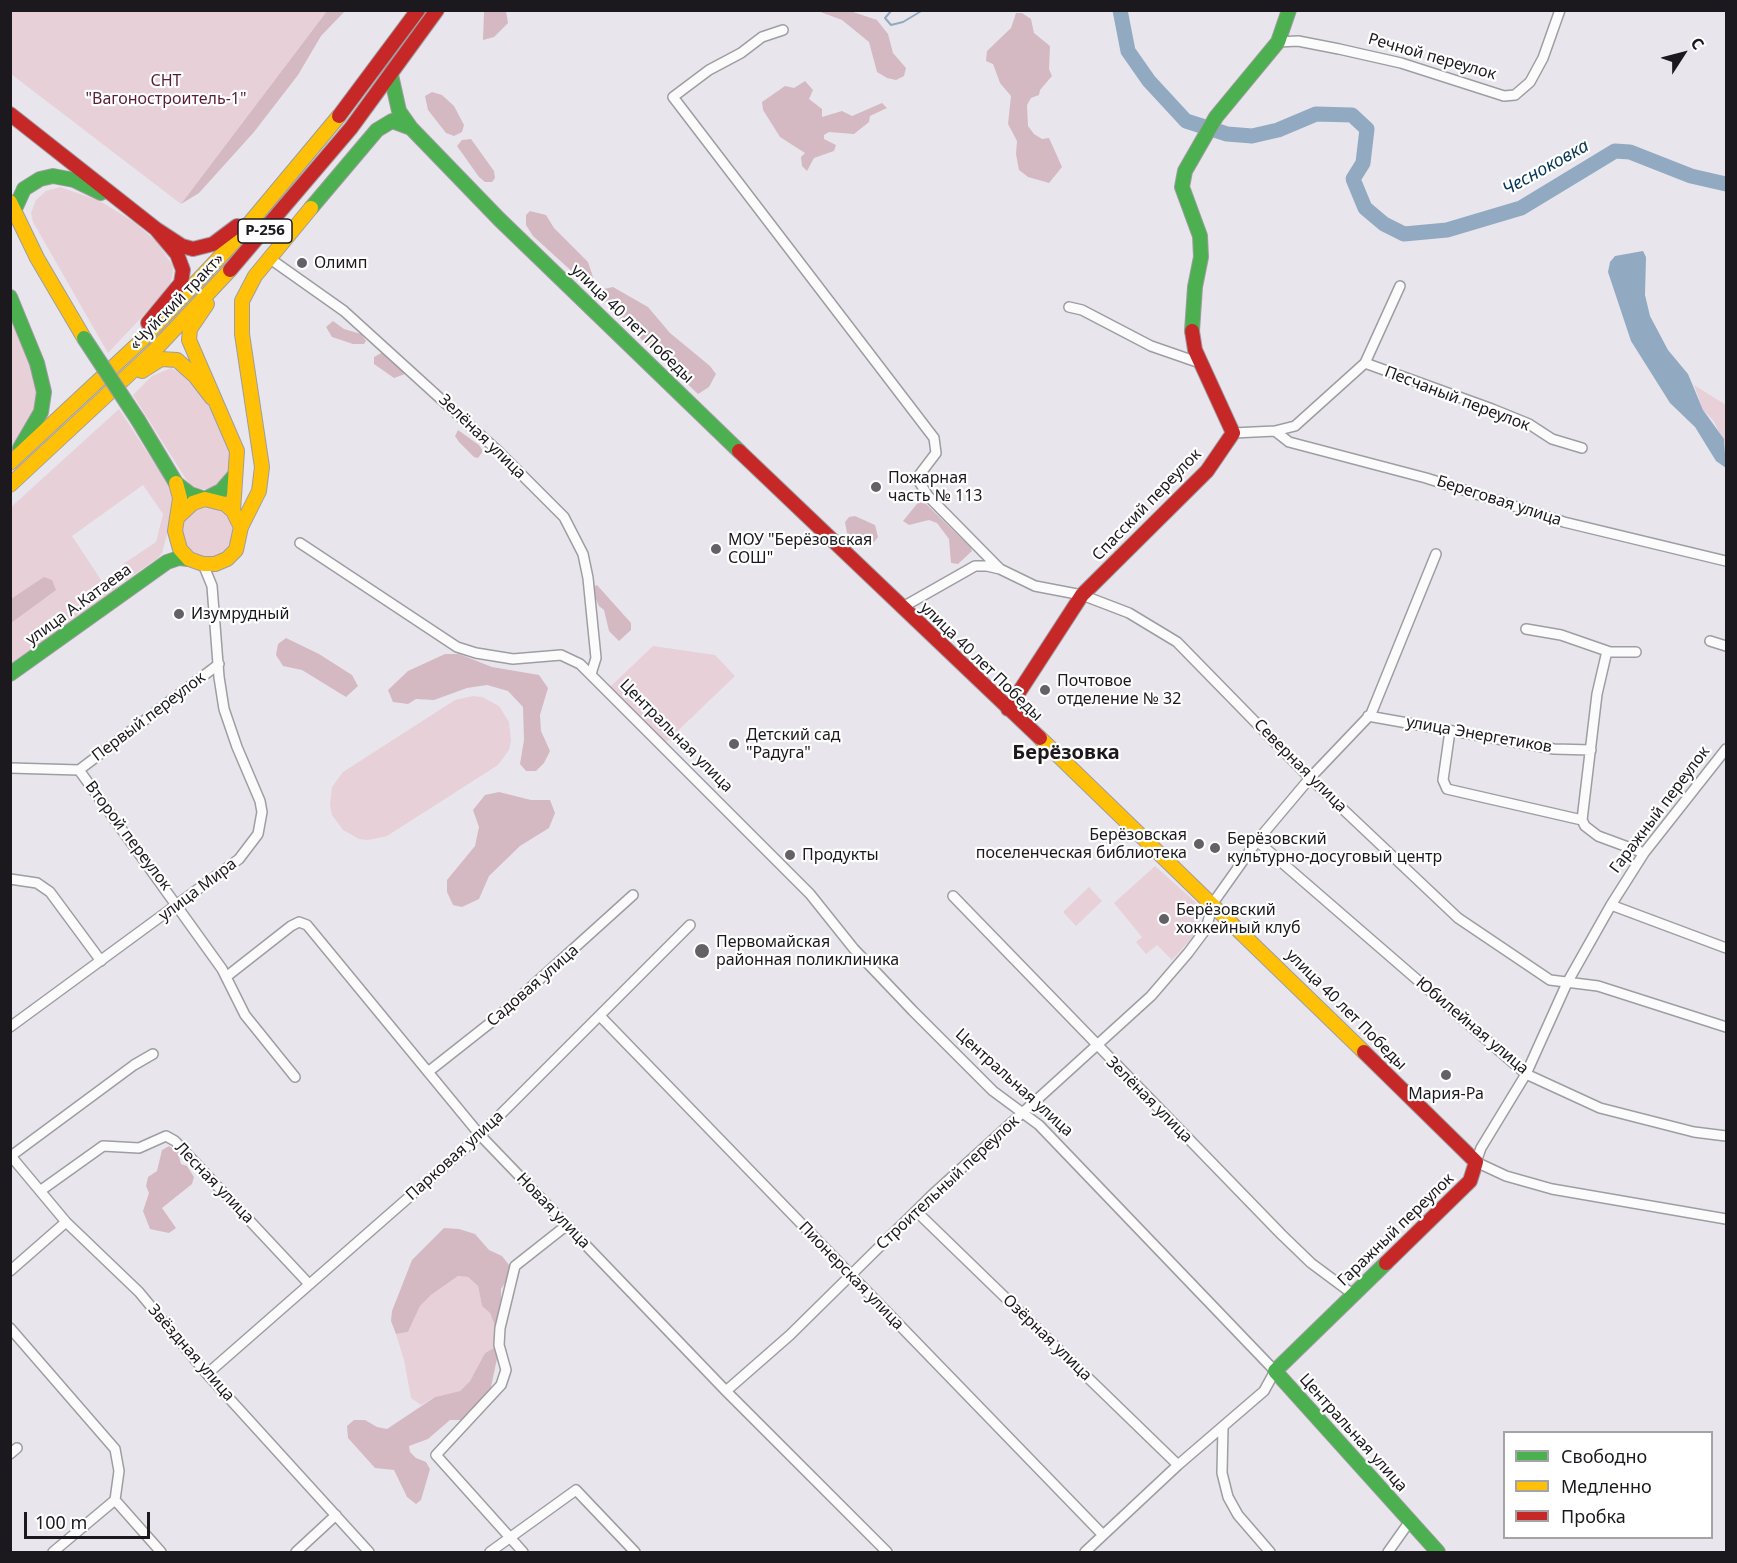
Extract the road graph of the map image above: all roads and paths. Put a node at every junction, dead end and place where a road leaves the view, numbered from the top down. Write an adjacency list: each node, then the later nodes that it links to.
1 (418, 10): 10 (main road, «Чуйский тракт» / Р-256)
2 (437, 10): 7 (main road, «Чуйский тракт» / Р-256)
3 (1289, 10): 6 (main road)
4 (1560, 10): 6 (street, Речной переулок)
5 (783, 30): 43 (street)
6 (1278, 42): 19 (main road)
7 (391, 75): 9 (main road, улица 40 лет Победы); 14 (main road, «Чуйский тракт» / Р-256)
8 (10, 114): 12 (main road)
9 (411, 128): 15 (main road); 46 (main road, улица 40 лет Победы)
10 (281, 188): 13 (main road); 21 (main road, «Чуйский тракт» / Р-256)
11 (12, 206): 12 (main road); 29 (main road, bridge)
12 (132, 210): 13 (main road)
13 (156, 229): 21 (main road)
14 (245, 254): 22 (main road, «Чуйский тракт» / Р-256); 23 (main road)
15 (269, 258): 34 (main road); 54 (street, Зелёная улица)
16 (1400, 286): 20 (street)
17 (10, 297): 27 (main road)
18 (1070, 307): 19 (street)
19 (1200, 363): 25 (main road)
20 (1365, 363): 24 (street); 26 (street, Песчаный переулок)
21 (94, 387): 27 (main road, «Чуйский тракт» / Р-256)
22 (106, 398): 23 (main road); 30 (main road, «Чуйский тракт» / Р-256)
23 (212, 398): 28 (main road)
24 (1275, 431): 25 (street); 40 (street, Береговая улица)
25 (1233, 433): 45 (main road, Спасский переулок)
26 (1582, 448)
27 (11, 463)
28 (235, 476): 31 (main road); 32 (main road)
29 (176, 483): 31 (main road); 33 (main road)
30 (10, 485)
31 (205, 499): 32 (main road); 33 (main road)
32 (233, 511): 34 (main road)
33 (178, 517): 35 (main road)
34 (240, 527): 39 (main road)
35 (176, 539): 38 (main road); 41 (main road)
36 (300, 543): 54 (street, Центральная улица)
37 (1436, 554): 56 (street, Строительный переулок)
38 (189, 559): 41 (main road); 42 (main road)
39 (227, 559): 42 (main road); 44 (street)
40 (1726, 561)
41 (167, 562): 53 (main road, улица А.Катаева)
42 (203, 564): 44 (street, улица Мира)
43 (1000, 569): 45 (street, Северная улица); 46 (street, Северная улица)
44 (212, 586): 52 (street, улица Мира)
45 (1082, 595): 55 (main road, Спасский переулок); 62 (street, Северная улица)
46 (901, 608): 55 (main road, улица 40 лет Победы)
47 (1526, 629): 50 (street)
48 (1710, 641): 49 (street)
49 (1726, 646)
50 (1607, 651): 51 (street); 59 (street)
51 (1636, 652)
52 (219, 664): 61 (street, Первый переулок); 70 (street, улица Мира)
53 (10, 674)
54 (591, 674): 85 (street, Центральная улица)
55 (1008, 709): 69 (main road, улица 40 лет Победы)
56 (1368, 716): 57 (street, улица Энергетиков); 62 (street, Строительный переулок)
57 (1450, 730): 59 (street, улица Энергетиков); 63 (street)
58 (1726, 749): 65 (street, Гаражный переулок)
59 (1590, 750): 63 (street)
60 (10, 768): 61 (street, Второй переулок)
61 (79, 771): 70 (street, Второй переулок)
62 (1310, 778): 64 (street, Строительный переулок); 76 (street, Северная улица)
63 (1582, 820): 65 (street)
64 (1257, 841): 69 (street, Строительный переулок); 83 (street, Юбилейная улица)
65 (1644, 853): 71 (street, Гаражный переулок)
66 (10, 879): 74 (street)
67 (633, 895): 82 (street, Садовая улица)
68 (953, 896): 80 (street, Зелёная улица)
69 (1213, 903): 80 (street, Строительный переулок); 89 (main road, улица 40 лет Победы)
70 (178, 904): 74 (street, улица Мира); 75 (street, Второй переулок)
71 (1611, 905): 73 (street); 76 (street, Гаражный переулок)
72 (690, 925): 77 (street, Парковая улица)
73 (1726, 948)
74 (101, 961): 78 (street, улица Мира)
75 (226, 977): 82 (street, Новая улица); 84 (street, Второй переулок)
76 (1567, 983): 79 (street, Северная улица); 83 (street, Гаражный переулок)
77 (600, 1016): 86 (street, Парковая улица); 96 (street, Пионерская улица)
78 (10, 1027)
79 (1726, 1027)
80 (1096, 1046): 85 (street, Строительный переулок); 98 (street, Зелёная улица)
81 (153, 1054): 88 (street)
82 (428, 1072): 86 (street, Новая улица)
83 (1527, 1074): 87 (street, Юбилейная улица); 89 (street, Гаражный переулок)
84 (295, 1077)
85 (1025, 1112): 91 (street, Строительный переулок); 100 (street, Центральная улица)
86 (480, 1135): 94 (street, Новая улица); 97 (street, Парковая улица)
87 (1726, 1136)
88 (11, 1155): 90 (street, Звёздная улица)
89 (1476, 1162): 92 (street, улица 40 лет Победы); 98 (main road, Гаражный переулок)
90 (40, 1191): 93 (street, Звёздная улица); 97 (street, Лесная улица)
91 (916, 1211): 96 (street, Строительный переулок); 104 (street, Озёрная улица)
92 (1726, 1219)
93 (66, 1222): 95 (street); 101 (street, Звёздная улица)
94 (567, 1225): 102 (street, Новая улица); 109 (street)
95 (10, 1271)
96 (849, 1275): 102 (street, Строительный переулок); 108 (street, Пионерская улица)
97 (309, 1284): 101 (street, Парковая улица)
98 (1354, 1295): 100 (main road, Гаражный переулок)
99 (10, 1328): 105 (street)
100 (1275, 1371): 103 (street, Гаражный переулок); 107 (main road, Центральная улица)
101 (207, 1374): 106 (street, Звёздная улица)
102 (726, 1391): 117 (street, Новая улица)
103 (1223, 1427): 104 (street, Гаражный переулок); 119 (street)
104 (1178, 1465): 108 (street, Гаражный переулок)
105 (115, 1500): 110 (street); 111 (street)
106 (336, 1515): 112 (street); 113 (street, Звёздная улица)
107 (1410, 1521): 120 (street); 121 (main road, Центральная улица)
108 (1103, 1535): 118 (street, Гаражный переулок)
109 (510, 1538): 114 (street); 115 (street); 116 (street)
110 (53, 1552)
111 (161, 1552)
112 (296, 1552)
113 (369, 1552)
114 (490, 1552)
115 (523, 1552)
116 (635, 1552)
117 (887, 1552)
118 (1085, 1552)
119 (1270, 1552)
120 (1388, 1552)
121 (1438, 1552)

